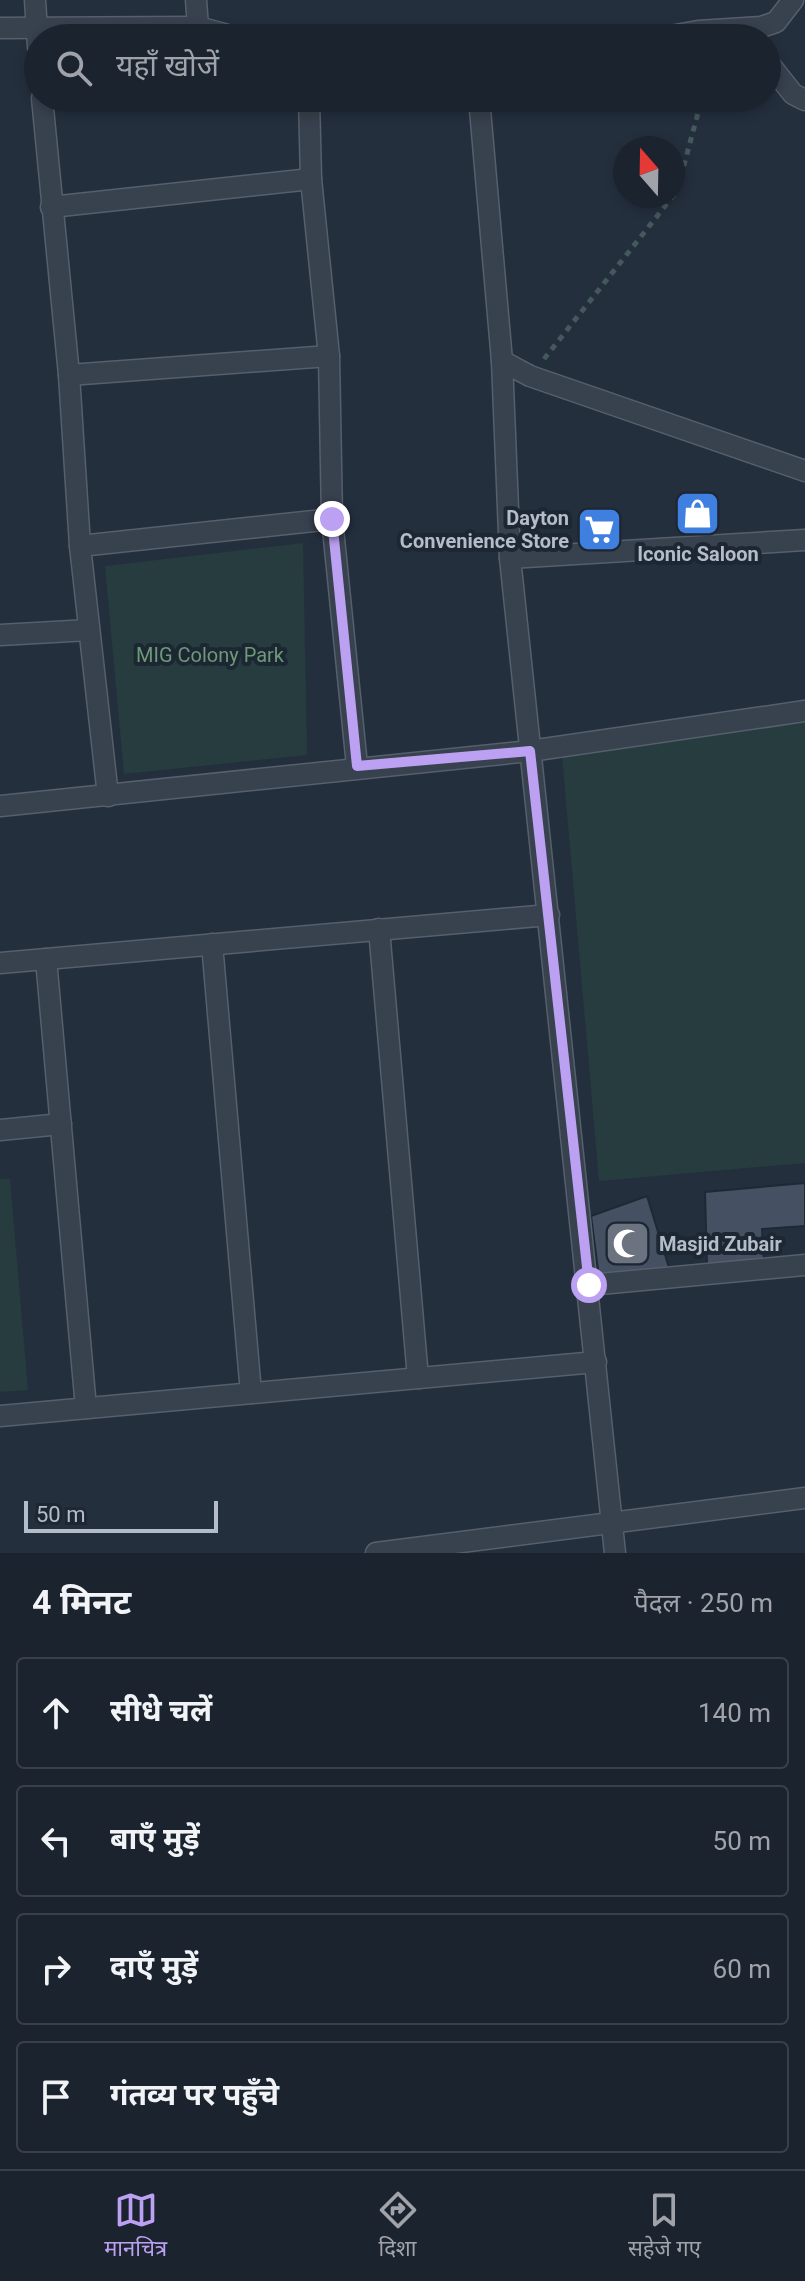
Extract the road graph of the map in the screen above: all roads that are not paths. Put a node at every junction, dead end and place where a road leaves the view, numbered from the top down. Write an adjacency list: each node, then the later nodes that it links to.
1 (35, 0): 4 (street)
2 (196, 0): 5 (street)
3 (793, 0): 6 (street)
4 (36, 24)
5 (198, 24)
6 (771, 24)
7 (0, 28): 8 (street)
8 (24, 34)
9 (781, 79): 10 (street)
10 (805, 100)
11 (43, 112): 15 (street)
12 (309, 112): 14 (street)
13 (480, 112): 17 (street)
14 (311, 179): 15 (street); 16 (street)
15 (51, 207): 18 (street)
16 (329, 356): 18 (street); 20 (street)
17 (502, 361): 19 (street); 23 (street)
18 (69, 375): 22 (street)
19 (805, 471)
20 (332, 519): 22 (street); 28 (street)
21 (805, 540): 23 (street)
22 (80, 546): 24 (street)
23 (510, 558): 27 (street)
24 (89, 630): 25 (street); 29 (street)
25 (0, 635)
26 (805, 711): 27 (street)
27 (530, 751): 28 (street); 31 (street)
28 (357, 766): 29 (street)
29 (108, 796): 30 (street)
30 (0, 806)
31 (549, 915): 32 (street); 39 (street)
32 (379, 929): 33 (street); 41 (street)
33 (212, 944): 34 (street); 42 (street)
34 (46, 959): 35 (street); 36 (street)
35 (0, 963)
36 (61, 1124): 37 (street); 43 (street)
37 (0, 1130)
38 (805, 1265): 39 (street)
39 (589, 1285): 40 (street)
40 (596, 1362): 41 (street); 46 (street)
41 (418, 1378): 42 (street)
42 (251, 1393): 43 (street)
43 (86, 1408): 44 (street)
44 (0, 1416)
45 (805, 1498): 46 (street)
46 (613, 1524): 47 (street); 49 (street)
47 (440, 1550): 48 (street)
48 (376, 1553)
49 (615, 1553)

